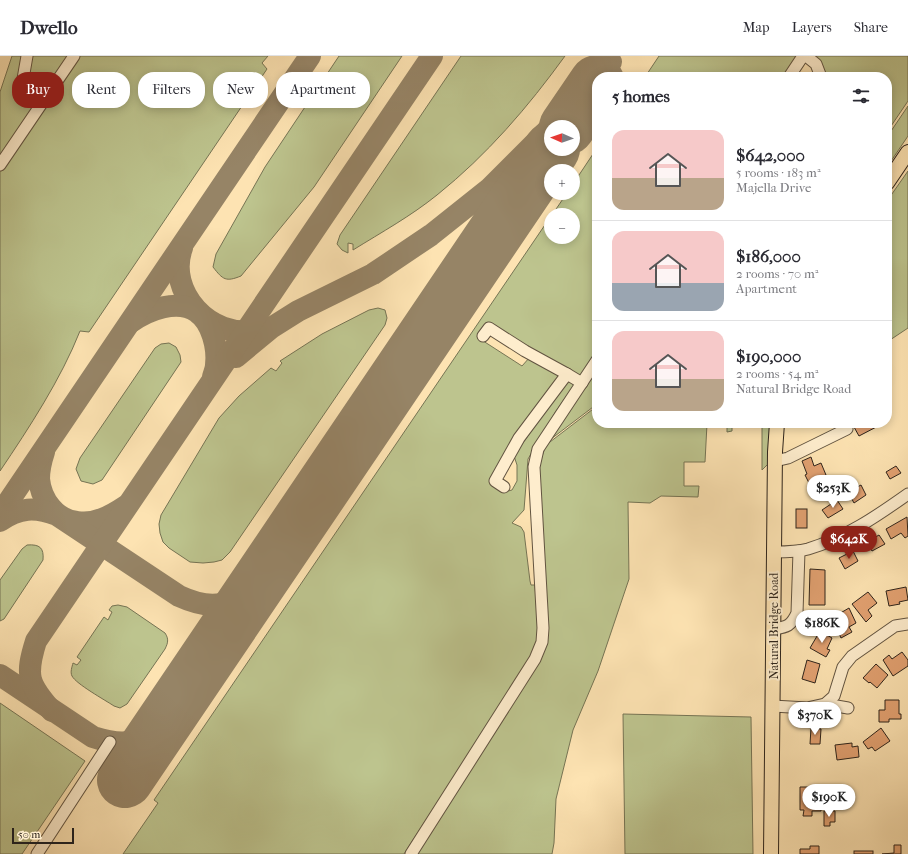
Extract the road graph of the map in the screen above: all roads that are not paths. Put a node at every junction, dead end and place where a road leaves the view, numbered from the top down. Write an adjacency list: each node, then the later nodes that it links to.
1 (27, 56): 4 (street)
2 (74, 56): 5 (street)
3 (805, 56): 6 (street); 7 (street)
4 (24, 72)
5 (63, 72)
6 (793, 72)
7 (819, 72)
8 (39, 108): 10 (street)
9 (908, 152): 11 (main road)
10 (0, 165)
11 (892, 176)
12 (483, 336): 14 (street)
13 (592, 368): 15 (street)
14 (567, 374): 15 (street); 19 (street)
15 (582, 383): 30 (street)
16 (777, 428): 18 (main road, Natural Bridge Road)
17 (847, 429): 18 (street)
18 (775, 461): 22 (main road, Natural Bridge Road)
19 (504, 487)
20 (908, 494): 21 (street)
21 (799, 551): 22 (street); 24 (street)
22 (774, 552): 24 (main road, Natural Bridge Road)
23 (908, 624): 25 (street)
24 (774, 629): 26 (main road, Natural Bridge Road)
25 (825, 704): 26 (street); 27 (street)
26 (773, 706): 31 (main road, Natural Bridge Road)
27 (848, 708)
28 (110, 742): 29 (street)
29 (37, 854)
30 (411, 854)
31 (771, 854)

